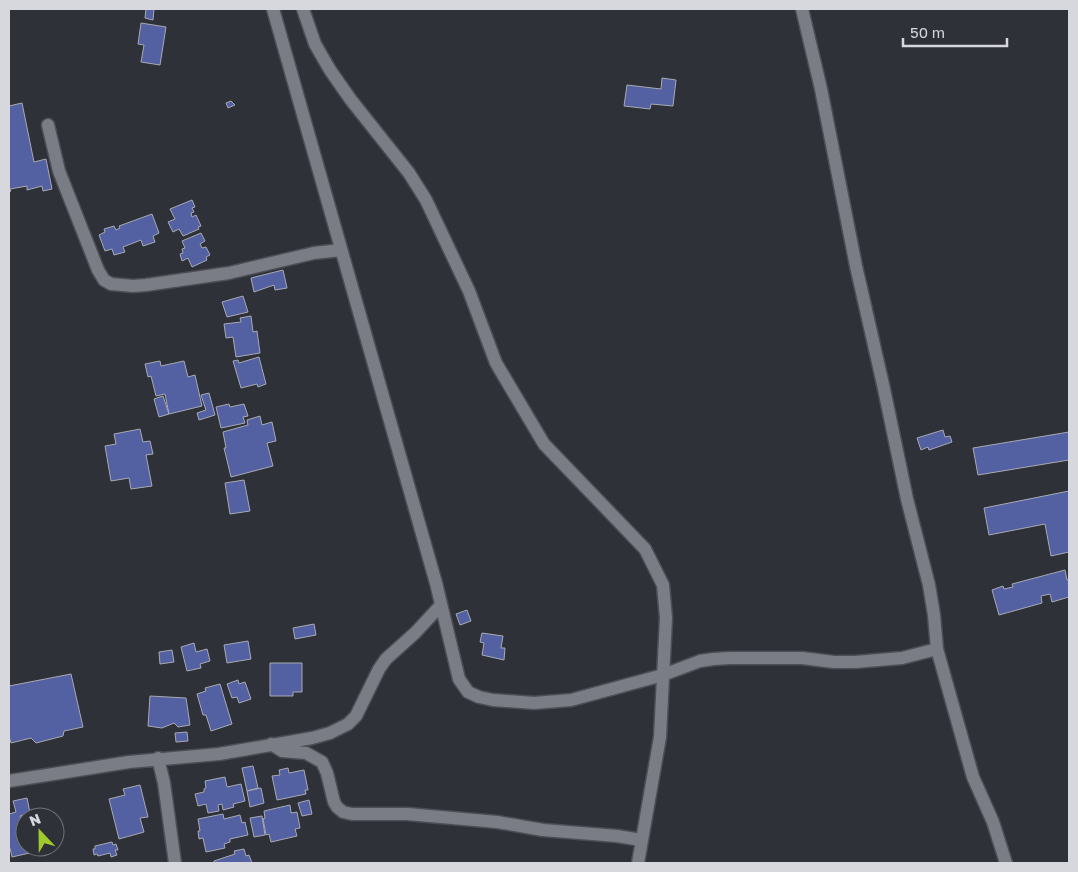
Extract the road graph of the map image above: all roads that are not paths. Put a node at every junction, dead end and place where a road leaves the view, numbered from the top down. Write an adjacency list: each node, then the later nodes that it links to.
1 (273, 9): 5 (street)
2 (303, 9): 8 (street)
3 (802, 9): 7 (street)
4 (48, 125): 5 (street)
5 (341, 250): 6 (street)
6 (441, 605): 8 (street); 9 (street)
7 (937, 649): 8 (street); 15 (street)
8 (663, 675): 12 (street)
9 (271, 744): 10 (street); 12 (street)
10 (158, 758): 11 (street); 13 (street)
11 (9, 781)
12 (641, 840): 14 (street)
13 (175, 863)
14 (638, 863)
15 (1006, 863)

